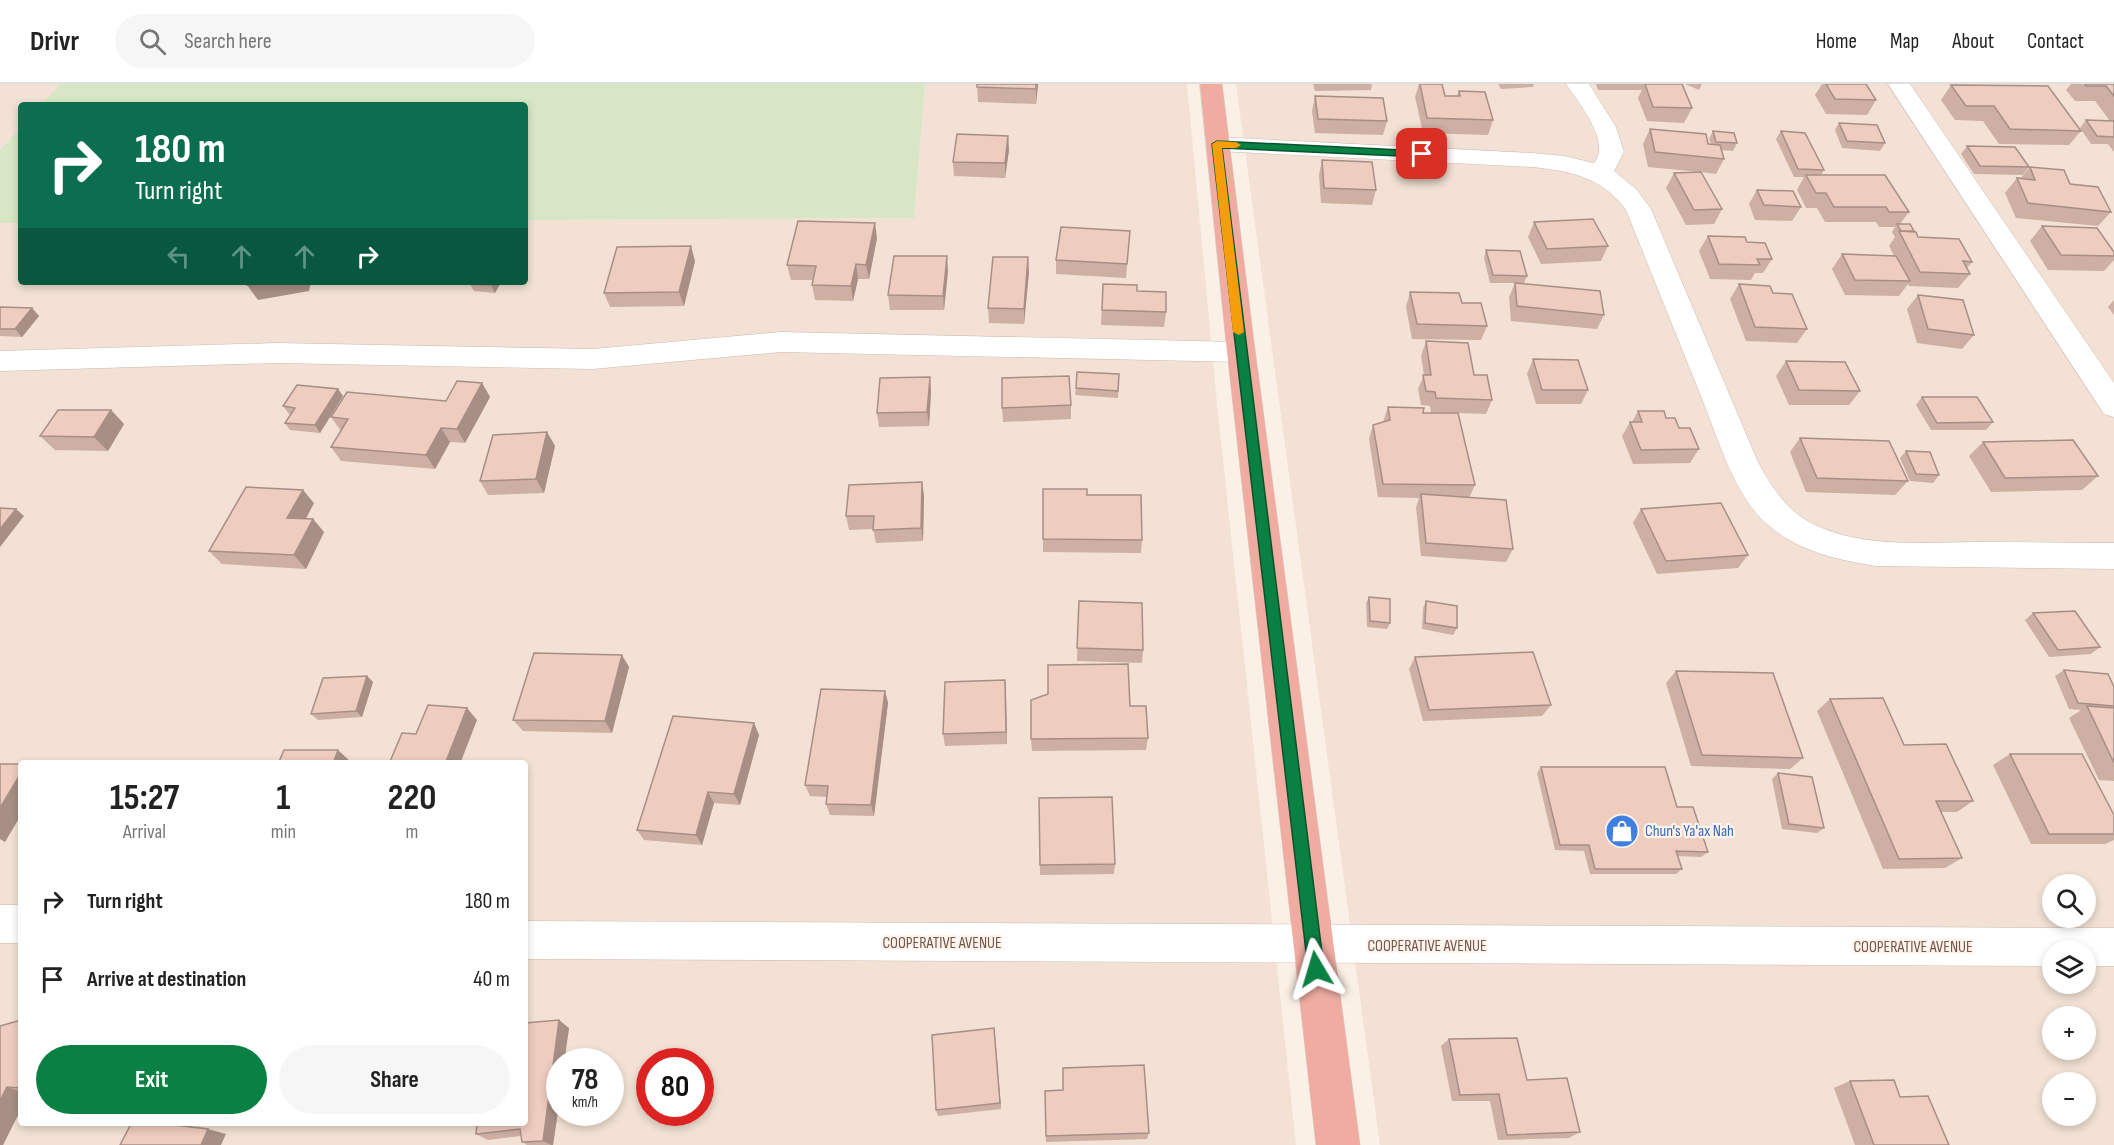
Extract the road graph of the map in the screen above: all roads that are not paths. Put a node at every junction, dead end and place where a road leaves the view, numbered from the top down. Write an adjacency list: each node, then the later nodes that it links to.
1 (1211, 84): 4 (highway)
2 (1577, 84): 5 (street)
3 (1899, 84): 8 (street)
4 (1217, 144): 5 (street); 6 (highway)
5 (1599, 173): 9 (street)
6 (1241, 352): 7 (street); 13 (highway)
7 (0, 361)
8 (2114, 406)
9 (2114, 556)
10 (0, 924): 11 (street)
11 (18, 924)
12 (528, 940): 13 (street, COOPERATIVE AVENUE)
13 (1313, 945): 14 (street, COOPERATIVE AVENUE); 15 (highway)
14 (2114, 947)
15 (1338, 1145)

